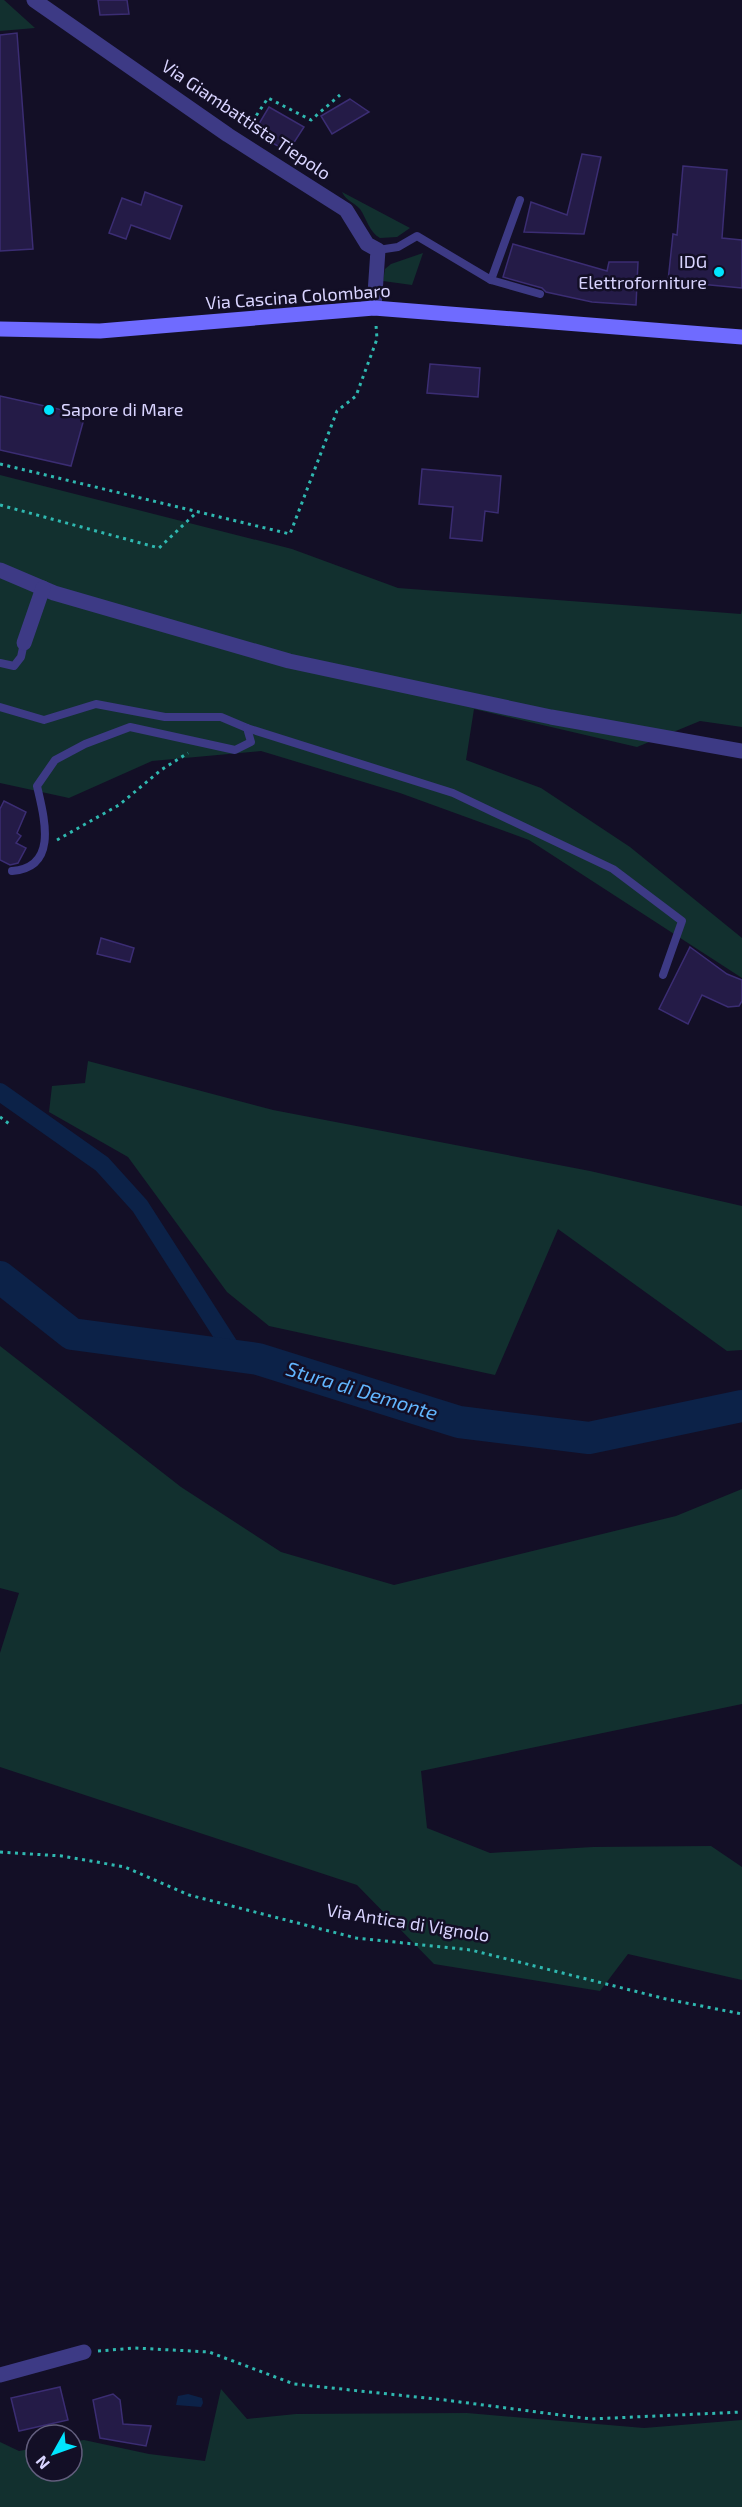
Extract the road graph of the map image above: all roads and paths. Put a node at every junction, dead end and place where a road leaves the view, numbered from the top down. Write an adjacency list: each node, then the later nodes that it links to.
1 (34, 0): 3 (street, Via Giambattista Tiepolo)
2 (340, 95): 3 (path)
3 (238, 142): 5 (street, Via Giambattista Tiepolo)
4 (520, 200): 6 (lane)
5 (378, 250): 6 (lane); 8 (street)
6 (491, 280): 7 (lane)
7 (540, 294)
8 (374, 308): 9 (main road, Via Cascina Colombaro); 10 (main road, Via Cascina Colombaro); 13 (path)
9 (0, 329)
10 (742, 337)
11 (0, 464): 13 (path)
12 (0, 505): 13 (path)
13 (197, 512)
14 (0, 570): 15 (street)
15 (43, 588): 16 (street); 21 (street)
16 (24, 643): 17 (lane)
17 (0, 663)
18 (0, 707): 19 (lane)
19 (247, 728): 20 (lane); 24 (lane)
20 (206, 744): 22 (path); 22 (lane)
21 (742, 751)
22 (45, 848): 23 (lane)
23 (12, 871)
24 (663, 975)
25 (0, 1117): 26 (path)
26 (12, 1126)
27 (0, 1852): 28 (path, Via Antica di Vignolo)
28 (742, 2014)
29 (84, 2352): 30 (street); 31 (path)
30 (0, 2375)
31 (742, 2412)

